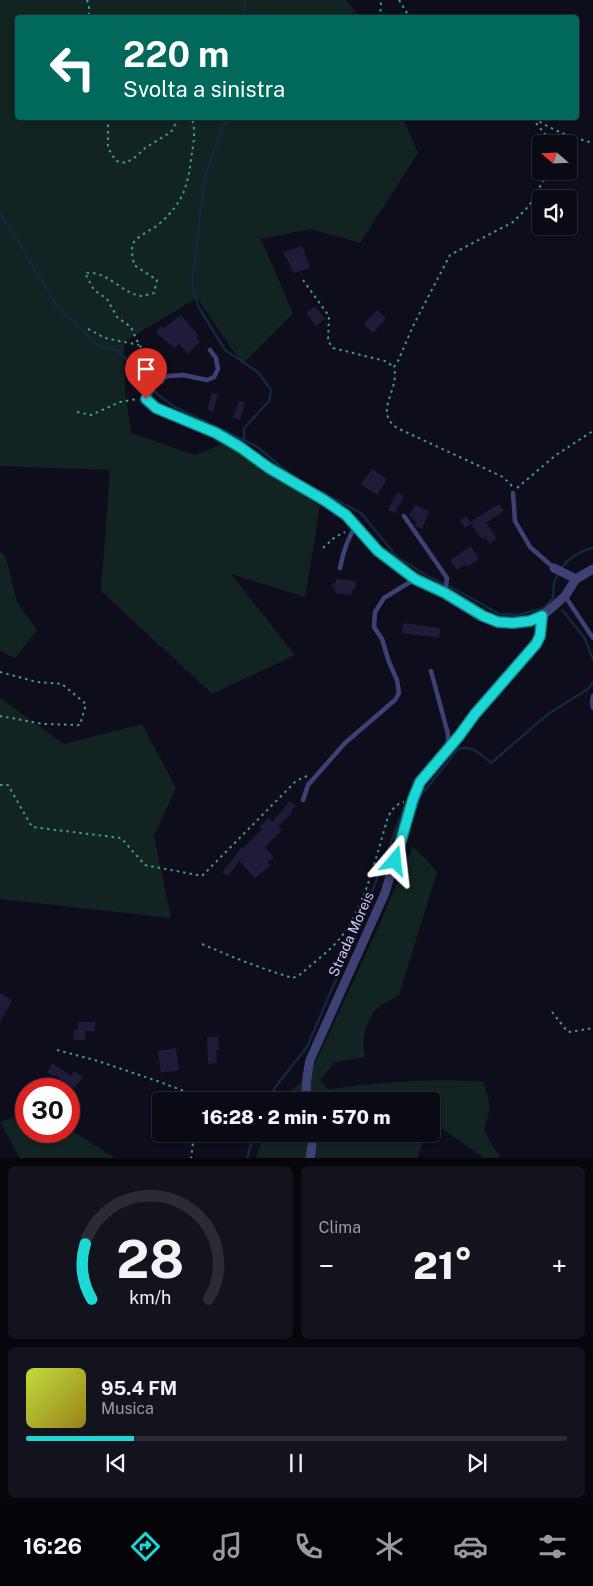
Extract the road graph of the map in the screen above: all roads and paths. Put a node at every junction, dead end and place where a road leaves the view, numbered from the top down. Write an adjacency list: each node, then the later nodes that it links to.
1 (86, 0): 4 (path)
2 (381, 0): 5 (path)
3 (399, 0): 6 (path)
4 (89, 15)
5 (380, 15)
6 (408, 15)
7 (108, 120): 8 (path)
8 (177, 120)
9 (192, 120): 17 (path)
10 (535, 120): 12 (path)
11 (536, 120): 13 (path)
12 (546, 135)
13 (593, 143)
14 (544, 180): 19 (path)
15 (303, 280): 19 (path)
16 (88, 329): 17 (path)
17 (139, 345): 20 (path)
18 (210, 350): 20 (lane)
19 (394, 367): 24 (path)
20 (160, 380): 21 (street)
21 (146, 399): 22 (path); 26 (street)
22 (77, 412)
23 (593, 431): 24 (path)
24 (513, 493): 29 (lane)
25 (404, 516): 33 (lane)
26 (356, 526): 27 (path); 28 (lane); 31 (street)
27 (323, 548)
28 (340, 568)
29 (554, 568): 32 (street)
30 (593, 570): 32 (street)
31 (415, 579): 33 (street); 43 (lane)
32 (576, 580): 34 (street)
33 (446, 587): 35 (street)
34 (565, 596): 35 (street); 36 (lane)
35 (542, 616): 42 (street, Strada Moreis)
36 (593, 638)
37 (431, 671): 42 (lane)
38 (0, 672): 41 (path)
39 (593, 696): 40 (lane)
40 (593, 708)
41 (0, 716)
42 (447, 749): 45 (street, Strada Moreis)
43 (323, 768): 44 (path); 46 (lane)
44 (0, 785)
45 (413, 799): 47 (path); 52 (street, Strada Moreis)
46 (303, 800)
47 (202, 944)
48 (552, 1012): 49 (path)
49 (593, 1028)
50 (57, 1050): 51 (path)
51 (187, 1092)
52 (306, 1092)
53 (193, 1142): 55 (path)
54 (312, 1142): 56 (street)
55 (191, 1158)
56 (310, 1158)

